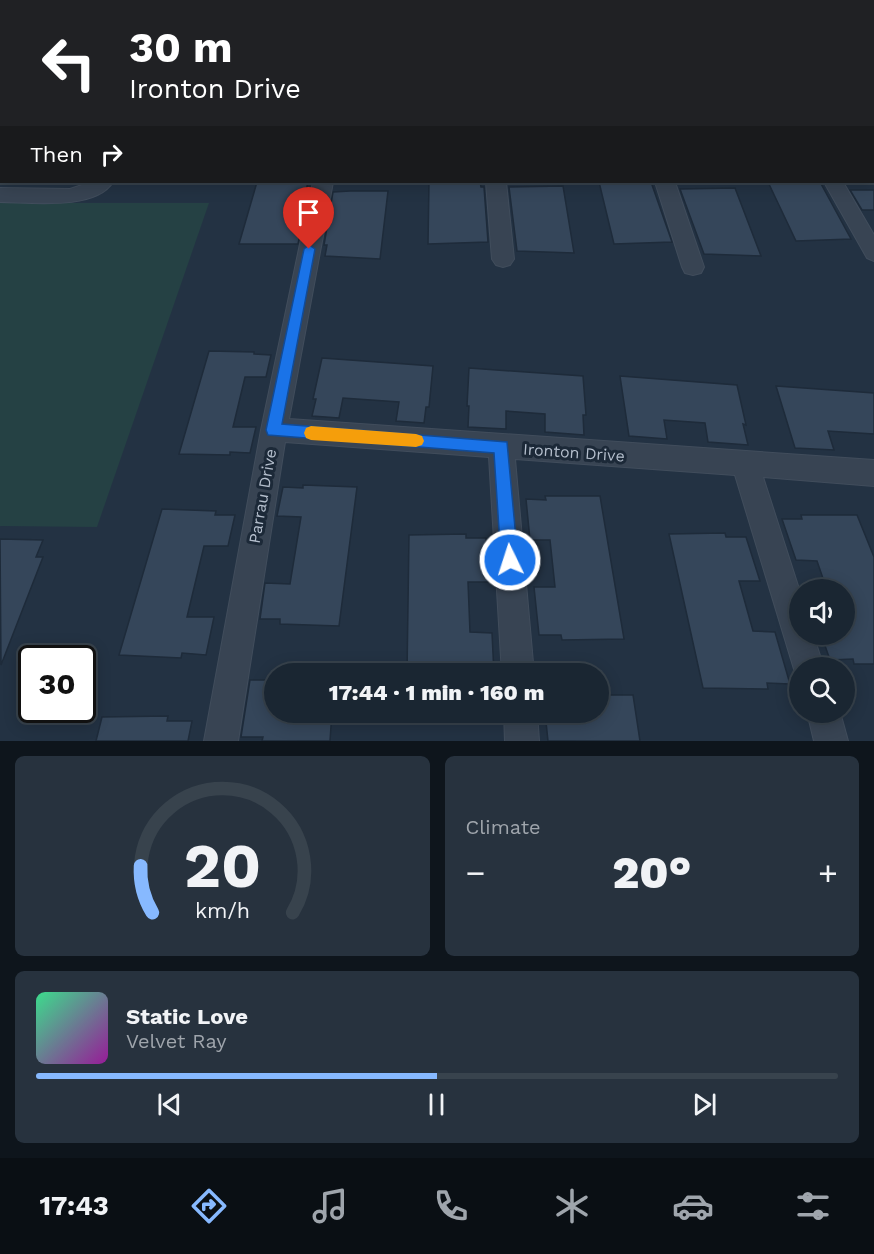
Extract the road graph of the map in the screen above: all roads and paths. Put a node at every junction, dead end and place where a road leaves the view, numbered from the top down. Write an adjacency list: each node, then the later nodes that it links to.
1 (102, 183): 6 (street)
2 (323, 183): 10 (street, Parrau Drive)
3 (496, 183): 8 (street)
4 (665, 183): 9 (street)
5 (835, 183): 7 (street)
6 (0, 195)
7 (874, 253)
8 (503, 259)
9 (693, 267)
10 (273, 430): 11 (street, Ironton Drive); 18 (street, Parrau Drive)
11 (501, 447): 12 (street, Ironton Drive); 15 (street)
12 (745, 464): 13 (street, Ironton Drive); 14 (street)
13 (874, 473)
14 (805, 657)
15 (517, 663)
16 (521, 723): 19 (street)
17 (826, 723): 20 (street)
18 (220, 741)
19 (522, 741)
20 (831, 741)

